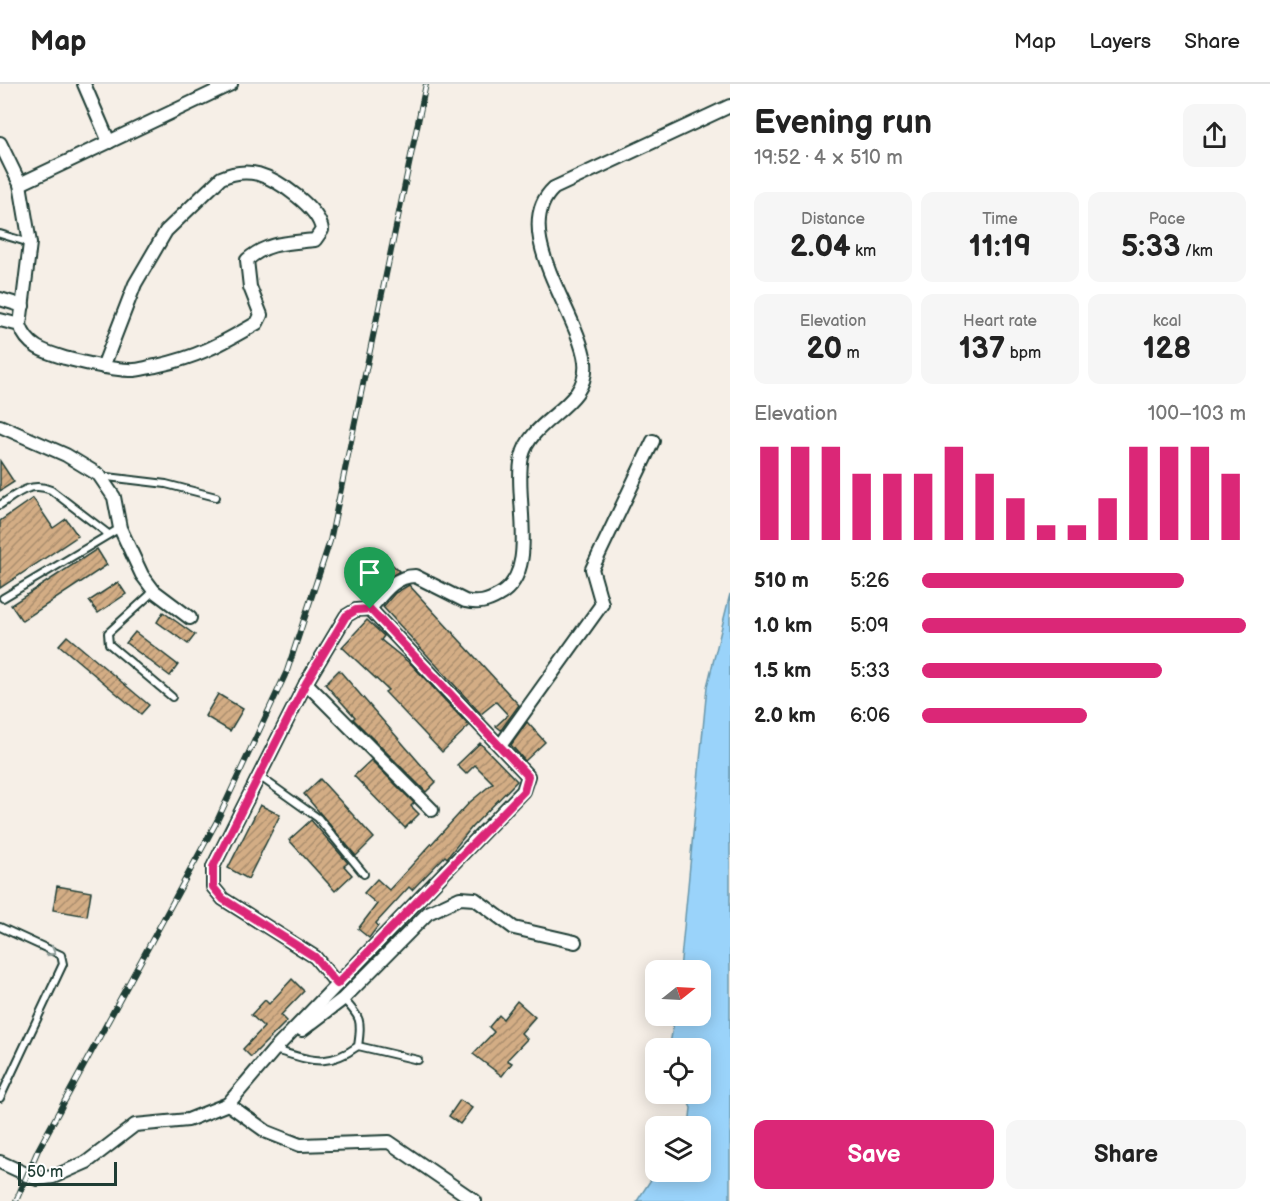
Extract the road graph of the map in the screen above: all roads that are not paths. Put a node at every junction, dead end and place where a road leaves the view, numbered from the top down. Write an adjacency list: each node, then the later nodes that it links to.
1 (84, 84): 4 (street)
2 (231, 84): 4 (street)
3 (730, 106): 25 (street)
4 (109, 142): 8 (street)
5 (0, 144): 7 (street)
6 (0, 168): 7 (street)
7 (15, 171): 8 (street)
8 (20, 184): 10 (street)
9 (0, 234): 10 (lane)
10 (30, 243): 12 (street)
11 (0, 299): 12 (street)
12 (23, 306): 14 (street)
13 (0, 320): 14 (street)
14 (20, 325): 15 (street)
15 (103, 367): 15 (street)
16 (0, 426): 18 (street)
17 (653, 441): 29 (street)
18 (99, 476): 19 (lane); 21 (street)
19 (216, 497)
20 (0, 505): 22 (lane)
21 (120, 528): 22 (lane); 23 (street)
22 (107, 533): 24 (lane)
23 (154, 591): 26 (street); 28 (lane)
24 (3, 598)
25 (370, 609): 27 (street); 29 (street)
26 (190, 618)
27 (306, 683): 30 (street); 31 (street)
28 (172, 697)
29 (500, 746): 35 (street)
30 (258, 775): 32 (lane); 35 (street)
31 (432, 810)
32 (364, 874)
33 (0, 927): 40 (lane, one-way to 40)
34 (574, 942): 36 (street)
35 (337, 984): 38 (street)
36 (343, 999): 37 (lane); 38 (street)
37 (358, 1046): 38 (lane); 39 (lane)
38 (274, 1050): 41 (street)
39 (418, 1060)
40 (0, 1098)
41 (228, 1104): 42 (street); 43 (street)
42 (0, 1162)
43 (475, 1201)

